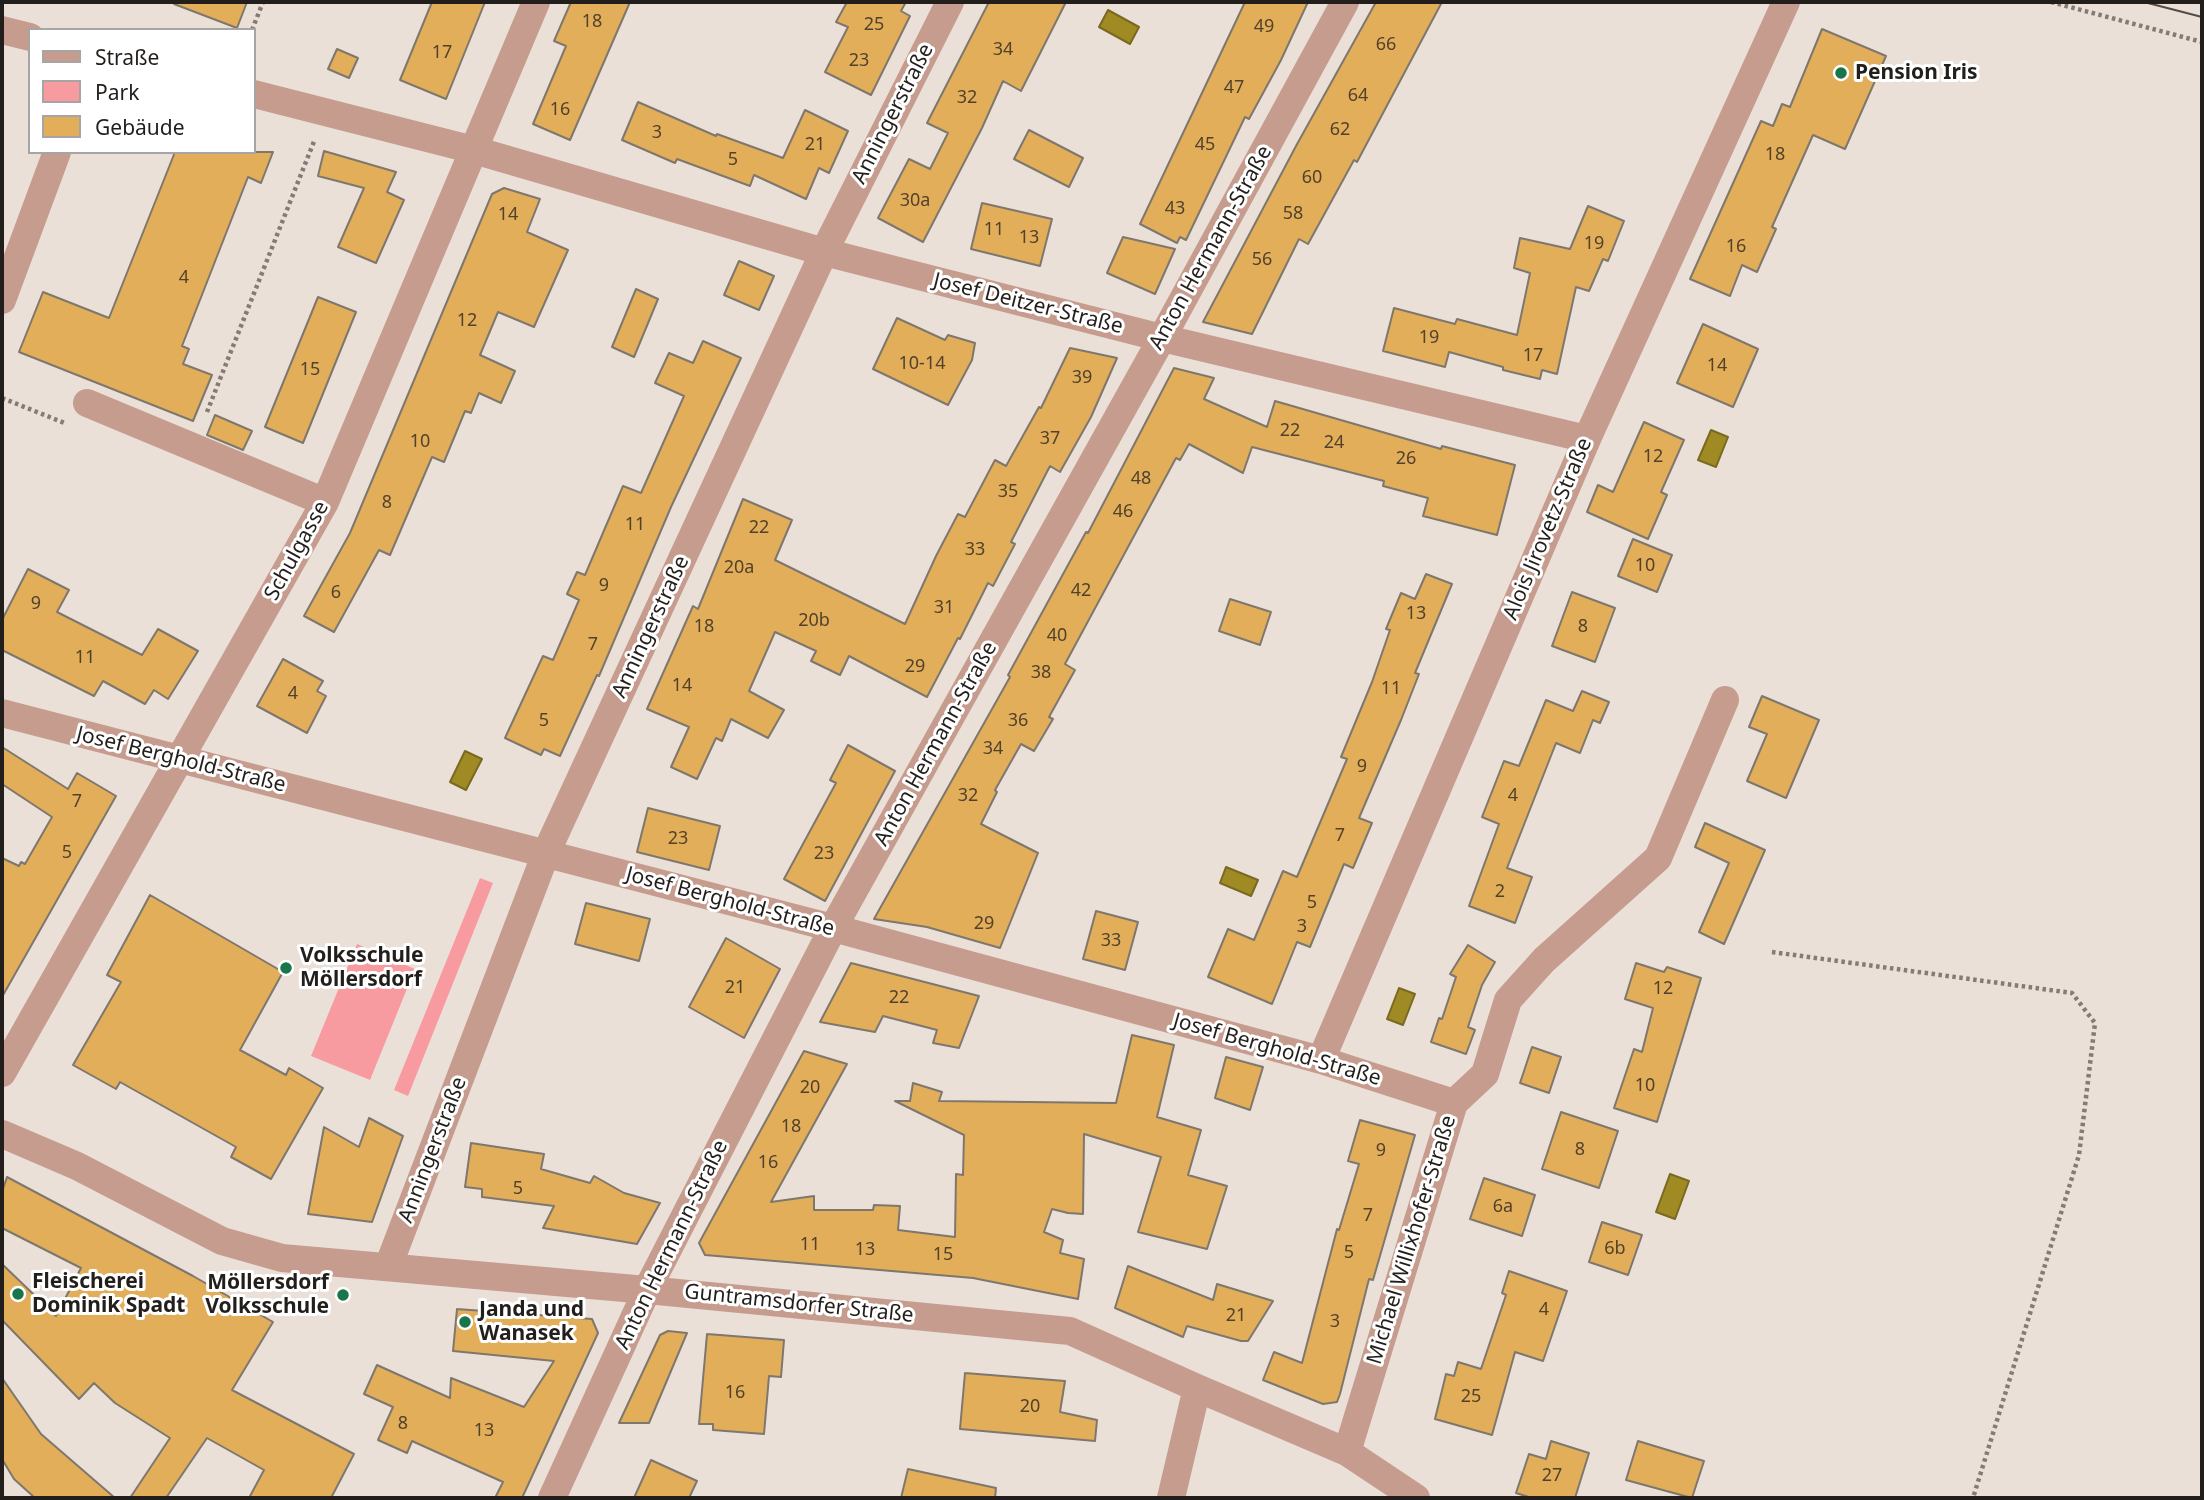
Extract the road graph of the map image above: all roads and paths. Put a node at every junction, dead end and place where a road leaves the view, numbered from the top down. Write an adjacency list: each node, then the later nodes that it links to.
1 (263, 2): 7 (path)
2 (536, 2): 13 (street, Schulgasse)
3 (950, 2): 15 (street, Anningerstraße)
4 (1345, 2): 17 (street, Anton Hermann-Straße)
5 (1786, 2): 21 (street, Alois Jirovetz-Straße)
6 (2051, 2): 10 (path)
7 (253, 28)
8 (2, 30): 9 (street)
9 (28, 36)
10 (2202, 42)
11 (256, 94): 12 (street, Josef Deitzer-Straße)
12 (326, 112): 13 (street, Josef Deitzer-Straße); 20 (path)
13 (474, 150): 15 (street, Josef Deitzer-Straße); 22 (street, Schulgasse)
14 (56, 154): 16 (street)
15 (824, 253): 17 (street, Josef Deitzer-Straße); 26 (street, Anningerstraße)
16 (2, 300)
17 (1162, 338): 21 (street, Josef Deitzer-Straße); 27 (street, Anton Hermann-Straße)
18 (2, 398): 19 (path)
19 (87, 403): 22 (street)
20 (207, 412)
21 (1587, 439): 29 (street, Alois Jirovetz-Straße)
22 (325, 502): 25 (street, Schulgasse)
23 (1725, 699): 31 (street, Michael Willixhofer-Straße)
24 (2, 713): 25 (street, Josef Berghold-Straße)
25 (180, 760): 26 (street, Josef Berghold-Straße); 30 (street, Schulgasse)
26 (546, 853): 27 (street, Josef Berghold-Straße); 33 (street, Anningerstraße)
27 (833, 928): 29 (street, Josef Berghold-Straße); 34 (street, Anton Hermann-Straße)
28 (1772, 952): 40 (path)
29 (1321, 1060): 31 (street, Josef Berghold-Straße)
30 (2, 1073)
31 (1454, 1103): 36 (street, Michael Willixhofer-Straße)
32 (2, 1133): 33 (street, Guntramsdorfer Straße)
33 (388, 1268): 34 (street, Guntramsdorfer Straße)
34 (646, 1290): 35 (street, Guntramsdorfer Straße); 37 (street, Anton Hermann-Straße)
35 (1197, 1388): 36 (street, Guntramsdorfer Straße); 38 (street)
36 (1347, 1452): 39 (street, Guntramsdorfer Straße)
37 (552, 1498)
38 (1171, 1498)
39 (1416, 1498)
40 (1973, 1498)

